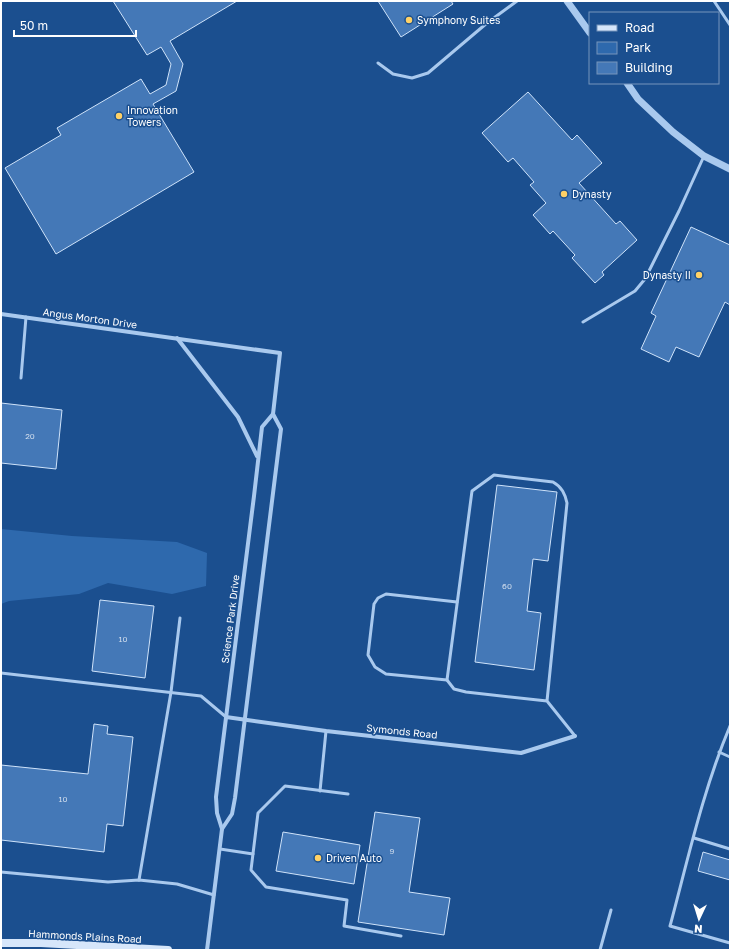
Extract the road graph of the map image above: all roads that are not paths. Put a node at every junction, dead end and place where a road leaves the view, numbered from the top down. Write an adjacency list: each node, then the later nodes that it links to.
1 (517, 1): 6 (lane)
2 (567, 1): 5 (street)
3 (714, 1): 4 (lane)
4 (730, 25)
5 (589, 32)
6 (378, 63)
7 (628, 84): 8 (street)
8 (704, 156): 9 (street); 12 (lane)
9 (730, 169)
10 (1, 314): 11 (street, Angus Morton Drive)
11 (26, 317): 13 (street, Angus Morton Drive); 15 (lane)
12 (584, 322)
13 (177, 338): 14 (street, Angus Morton Drive); 17 (street)
14 (280, 353): 16 (street, Science Park Drive)
15 (21, 378)
16 (273, 414): 17 (street, Science Park Drive); 25 (street, Science Park Drive)
17 (258, 457): 24 (street, Science Park Drive)
18 (457, 602): 21 (lane); 21 (lane); 23 (lane)
19 (180, 618): 22 (lane)
20 (1, 673): 22 (lane)
21 (447, 680): 23 (lane)
22 (171, 692): 24 (lane); 39 (lane)
23 (547, 701): 28 (lane)
24 (226, 717): 25 (street, Symonds Road); 33 (street, Science Park Drive)
25 (246, 720): 27 (street, Symonds Road); 33 (street, Science Park Drive)
26 (730, 726): 29 (lane)
27 (326, 731): 28 (street, Symonds Road); 31 (lane)
28 (575, 736)
29 (719, 752): 30 (lane); 34 (lane)
30 (730, 757)
31 (320, 791): 32 (lane); 37 (lane)
32 (348, 794)
33 (222, 829): 35 (street, Science Park Drive)
34 (694, 838): 36 (lane); 44 (lane)
35 (220, 848): 37 (lane); 40 (street, Science Park Drive)
36 (730, 849)
37 (253, 854): 42 (lane)
38 (1, 872): 39 (lane)
39 (139, 880): 40 (lane)
40 (214, 895): 46 (street, Science Park Drive)
41 (611, 910): 47 (lane)
42 (401, 936)
43 (1, 942): 45 (main road, Hammonds Plains Road)
44 (730, 943)
45 (168, 950)
46 (206, 950)
47 (600, 950)

